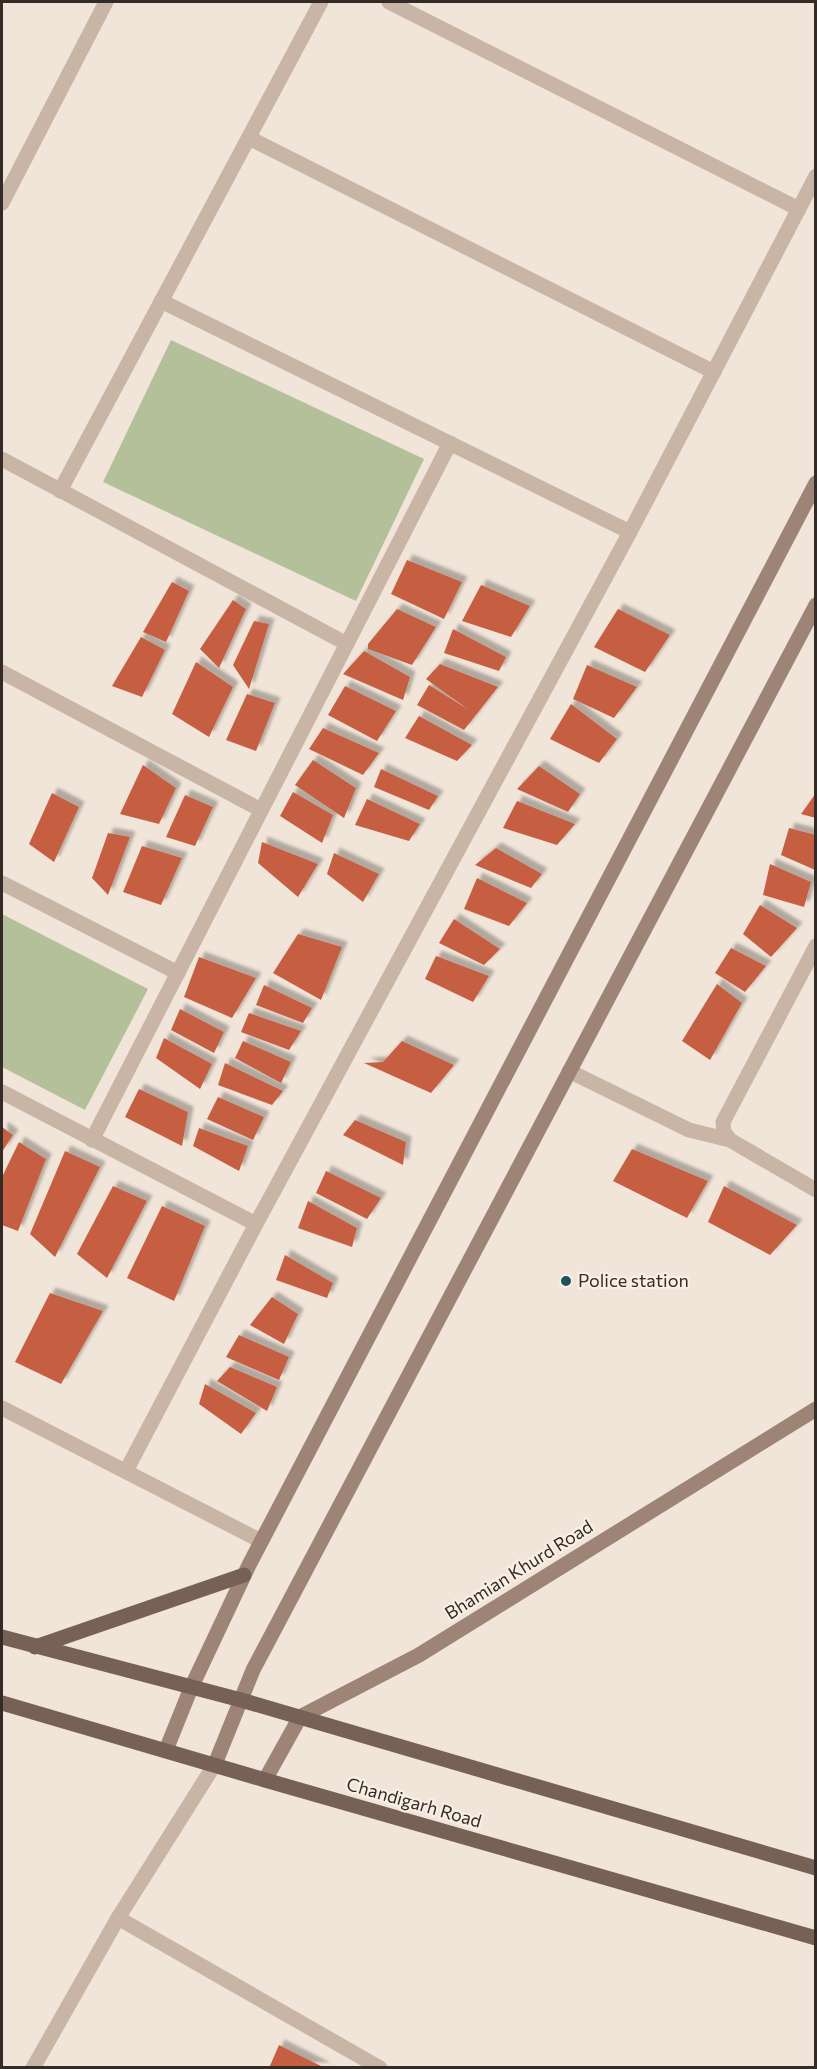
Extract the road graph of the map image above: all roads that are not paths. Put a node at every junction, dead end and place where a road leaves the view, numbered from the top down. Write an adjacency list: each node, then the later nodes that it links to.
1 (106, 2): 6 (street)
2 (321, 2): 4 (street)
3 (389, 2): 7 (street)
4 (249, 138): 8 (street); 9 (street)
5 (816, 176): 7 (street)
6 (2, 203)
7 (799, 209): 9 (street)
8 (161, 301): 10 (street); 13 (street)
9 (714, 372): 14 (street)
10 (450, 443): 14 (street); 16 (street)
11 (2, 459): 13 (street)
12 (816, 483): 31 (street)
13 (60, 491): 16 (street)
14 (630, 532): 27 (street)
15 (816, 605): 22 (street)
16 (347, 644): 18 (street)
17 (2, 672): 18 (street)
18 (261, 810): 21 (street)
19 (2, 883): 21 (street)
20 (816, 946): 25 (street)
21 (178, 973): 24 (street)
22 (569, 1071): 25 (street); 36 (street)
23 (2, 1092): 24 (street)
24 (92, 1140): 27 (street)
25 (730, 1140): 26 (street)
26 (816, 1190)
27 (256, 1224): 30 (street)
28 (2, 1408): 30 (street)
29 (816, 1409): 38 (street, Bhamian Khurd Road)
30 (126, 1471): 31 (street)
31 (261, 1541): 32 (street)
32 (244, 1575): 34 (main road); 35 (street)
33 (2, 1637): 34 (main road)
34 (35, 1647): 35 (main road)
35 (191, 1688): 36 (main road); 39 (street)
36 (241, 1700): 38 (main road); 40 (street)
37 (2, 1702): 39 (main road, Chandigarh Road)
38 (300, 1717): 41 (street); 42 (main road)
39 (166, 1750): 40 (main road, Chandigarh Road)
40 (215, 1764): 41 (main road, Chandigarh Road); 43 (street)
41 (265, 1780): 44 (main road, Chandigarh Road)
42 (816, 1868)
43 (118, 1918): 45 (street); 46 (street)
44 (816, 1938)
45 (33, 2067)
46 (380, 2067)

